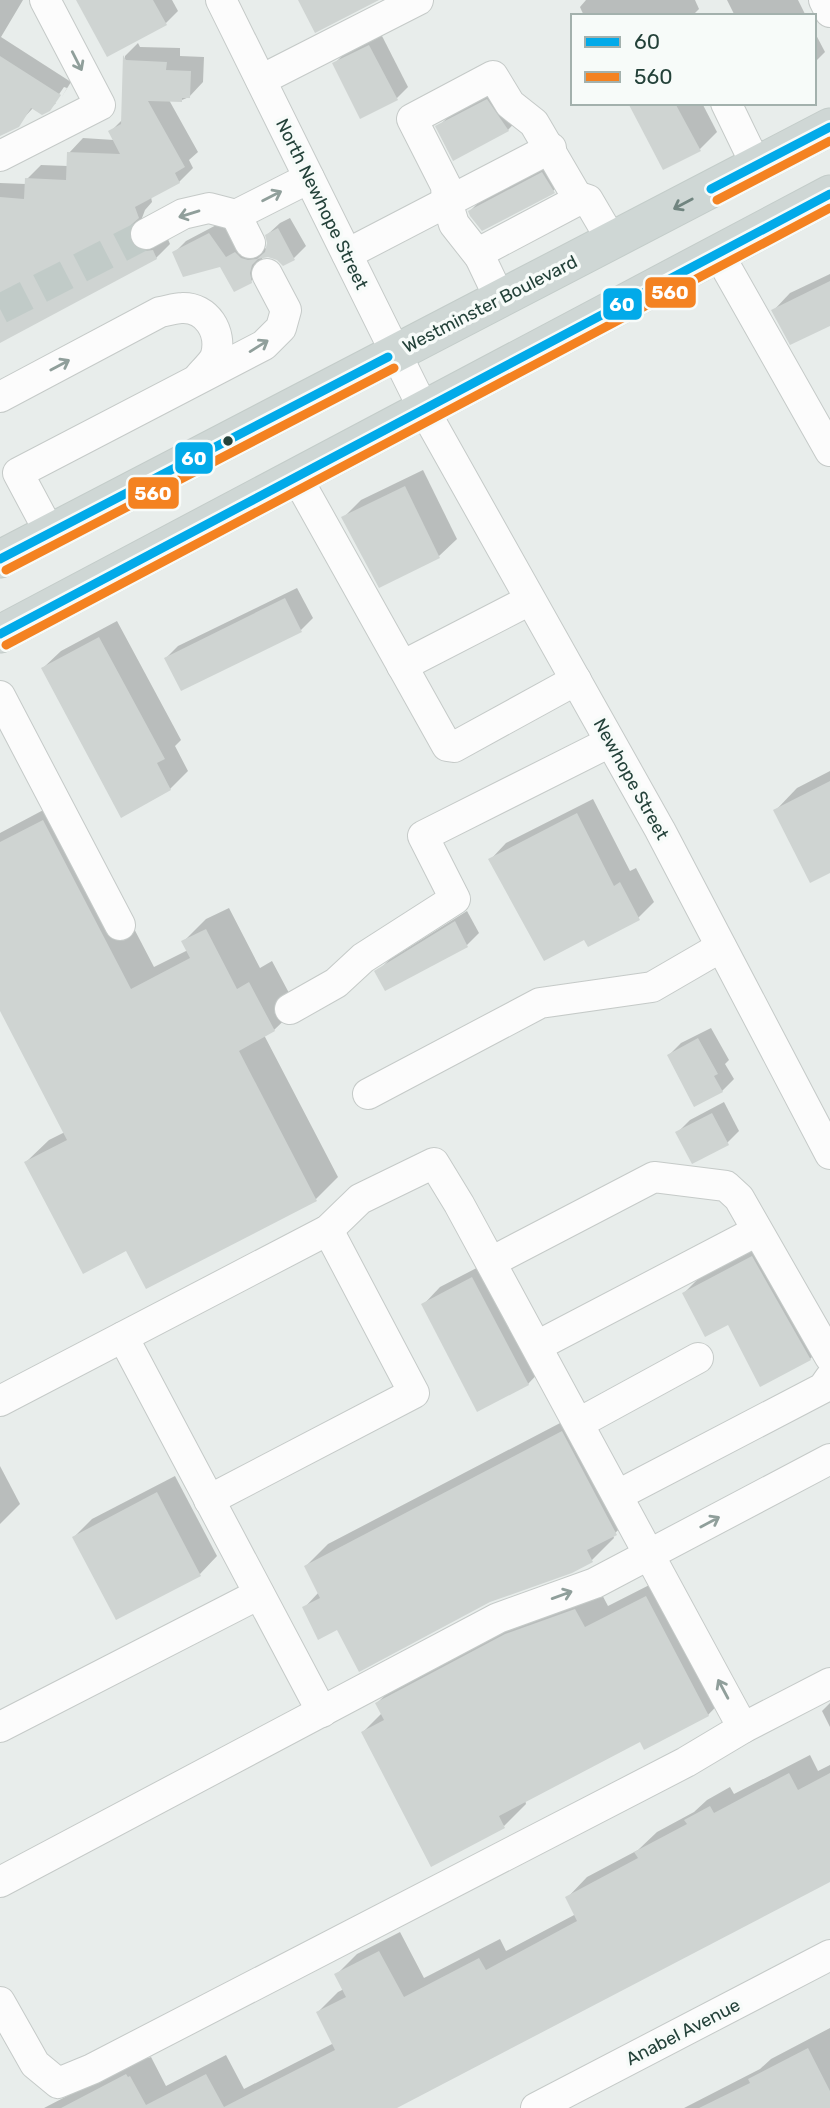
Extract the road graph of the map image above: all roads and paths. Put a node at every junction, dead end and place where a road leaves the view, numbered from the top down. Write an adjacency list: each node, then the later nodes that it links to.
1 (45, 0): 10 (street, one-way to 10)
2 (221, 0): 6 (street, North Newhope Street)
3 (418, 0): 6 (street)
4 (824, 0): 5 (street)
5 (830, 12)
6 (261, 80): 12 (street, North Newhope Street)
7 (727, 105): 11 (street)
8 (830, 127): 11 (main road, Westminster Boulevard)
9 (551, 148): 14 (street); 15 (street); 15 (street)
10 (0, 156)
11 (757, 165): 18 (main road, Westminster Boulevard, one-way to 18)
12 (309, 178): 16 (street, one-way to 12); 21 (street, North Newhope Street)
13 (830, 194): 20 (main road)
14 (579, 200): 18 (street); 22 (street)
15 (447, 202): 21 (street); 22 (street)
16 (236, 215): 17 (street, one-way to 17); 19 (street)
17 (146, 234)
18 (612, 241): 24 (main road, Westminster Boulevard)
19 (250, 243)
20 (719, 253): 28 (main road); 29 (street)
21 (347, 254): 25 (street, North Newhope Street)
22 (480, 257): 24 (street)
23 (267, 274): 26 (street, one-way to 23)
24 (500, 299): 25 (main road, Westminster Boulevard)
25 (396, 353): 28 (street, North Newhope Street); 32 (main road, Westminster Boulevard)
26 (199, 377): 27 (street, one-way to 26); 30 (street)
27 (0, 397)
28 (423, 408): 31 (main road); 34 (street, Newhope Street)
29 (830, 451)
30 (9, 475): 32 (street)
31 (296, 476): 35 (main road); 36 (street)
32 (50, 533): 33 (main road, Westminster Boulevard)
33 (0, 559)
34 (530, 600): 36 (street); 37 (street, Newhope Street)
35 (0, 634)
36 (402, 666): 37 (street)
37 (576, 680): 39 (street, Newhope Street)
38 (0, 696): 40 (street)
39 (610, 742): 41 (street, Newhope Street); 42 (street)
40 (120, 925)
41 (721, 947): 43 (street); 44 (street, Newhope Street)
42 (290, 1009)
43 (368, 1094)
44 (830, 1153)
45 (328, 1230): 47 (street); 48 (street); 57 (street)
46 (757, 1231): 47 (street); 49 (street); 50 (street)
47 (491, 1262): 49 (street)
48 (123, 1337): 53 (street); 57 (street)
49 (537, 1346): 54 (street)
50 (830, 1357)
51 (698, 1358): 54 (street)
52 (830, 1378): 56 (street)
53 (0, 1401)
54 (579, 1423): 56 (street)
55 (830, 1459): 58 (street, one-way to 55)
56 (618, 1495): 58 (street)
57 (209, 1500): 59 (street)
58 (650, 1553): 61 (street, one-way to 58); 63 (street, one-way to 58)
59 (260, 1594): 61 (street); 62 (street)
60 (830, 1683): 63 (street)
61 (322, 1712): 64 (street)
62 (0, 1727)
63 (743, 1728): 66 (street)
64 (0, 1882)
65 (830, 1955): 67 (street, Anabel Avenue)
66 (0, 2002)
67 (536, 2108)

